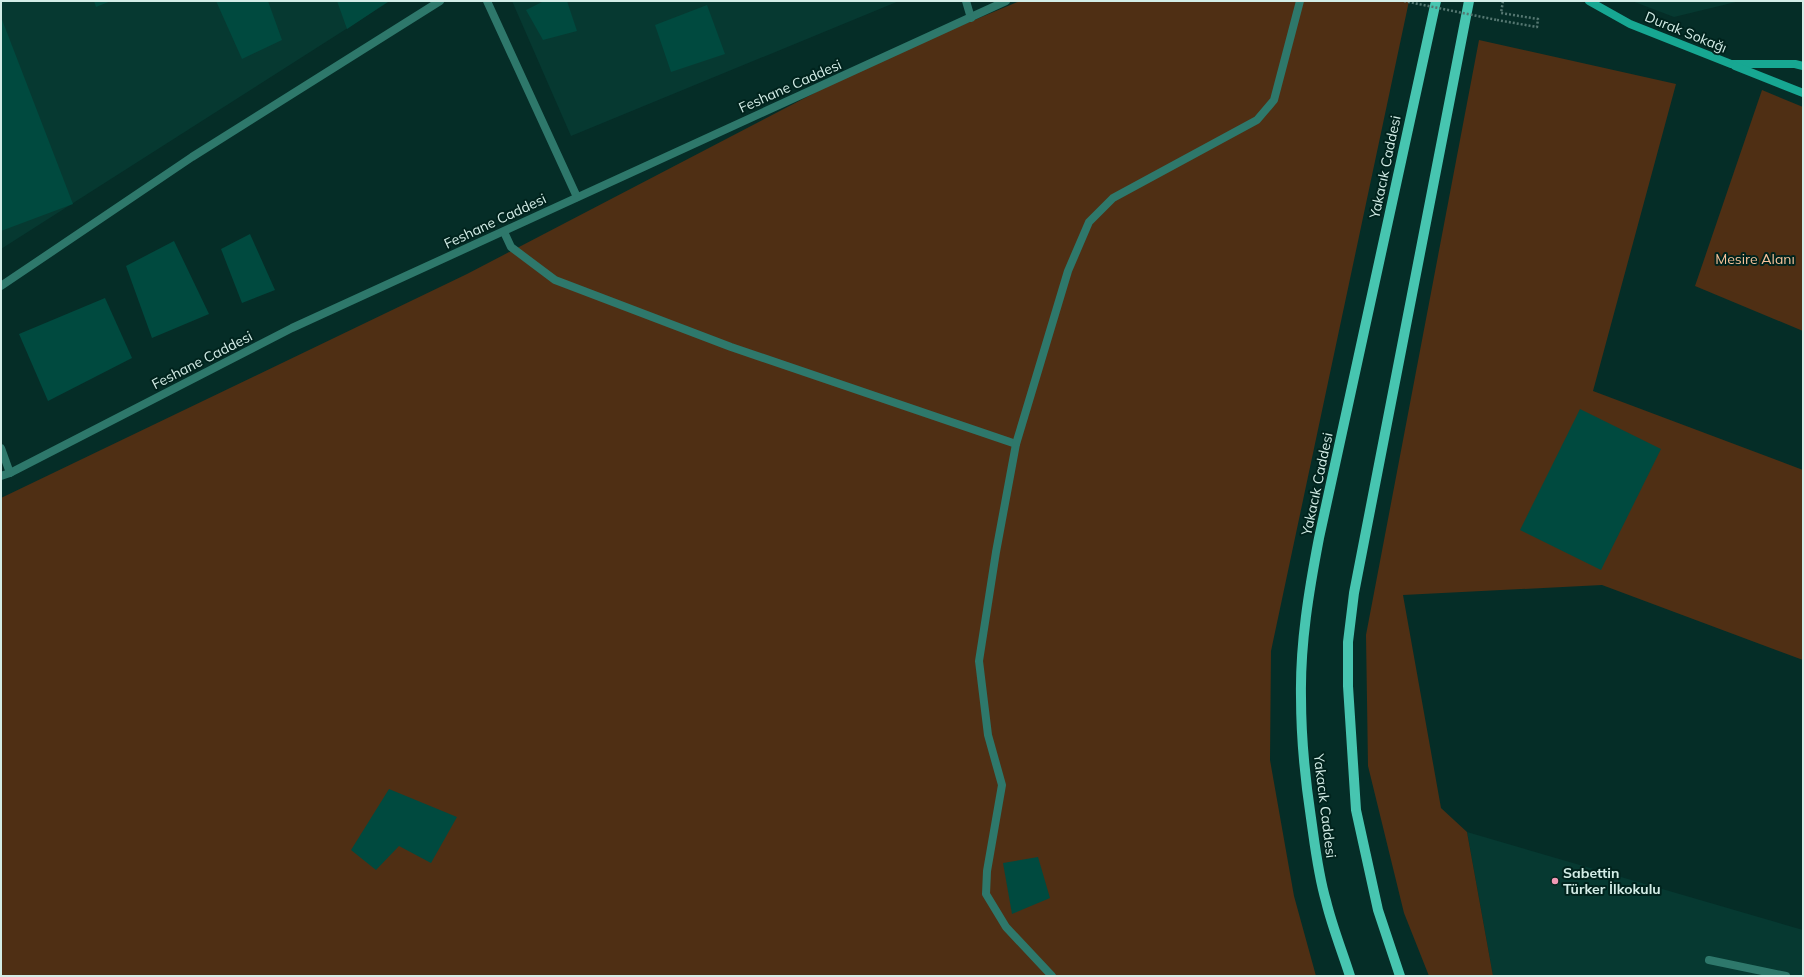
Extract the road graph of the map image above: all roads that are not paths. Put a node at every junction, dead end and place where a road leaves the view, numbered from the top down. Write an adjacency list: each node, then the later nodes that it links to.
1 (440, 1): 15 (street)
2 (487, 1): 13 (street)
3 (966, 1): 9 (street)
4 (1006, 1): 9 (street, Feshane Caddesi)
5 (1300, 1): 16 (street)
6 (1436, 1): 22 (main road, Yakacık Caddesi)
7 (1469, 1): 23 (main road)
8 (1589, 1): 10 (main road, Durak Sokağı)
9 (971, 18): 13 (street, Feshane Caddesi)
10 (1731, 64): 11 (main road, Durak Sokağı); 12 (main road, Durak Sokağı)
11 (1803, 66)
12 (1803, 93)
13 (577, 197): 14 (street, Feshane Caddesi)
14 (504, 232): 16 (street); 18 (street, Feshane Caddesi)
15 (1, 286)
16 (1016, 444): 21 (street)
17 (1, 448): 18 (street)
18 (10, 473): 19 (street, Feshane Caddesi)
19 (1, 476)
20 (1710, 960): 24 (street)
21 (1052, 976)
22 (1350, 976)
23 (1400, 976)
24 (1786, 976)

